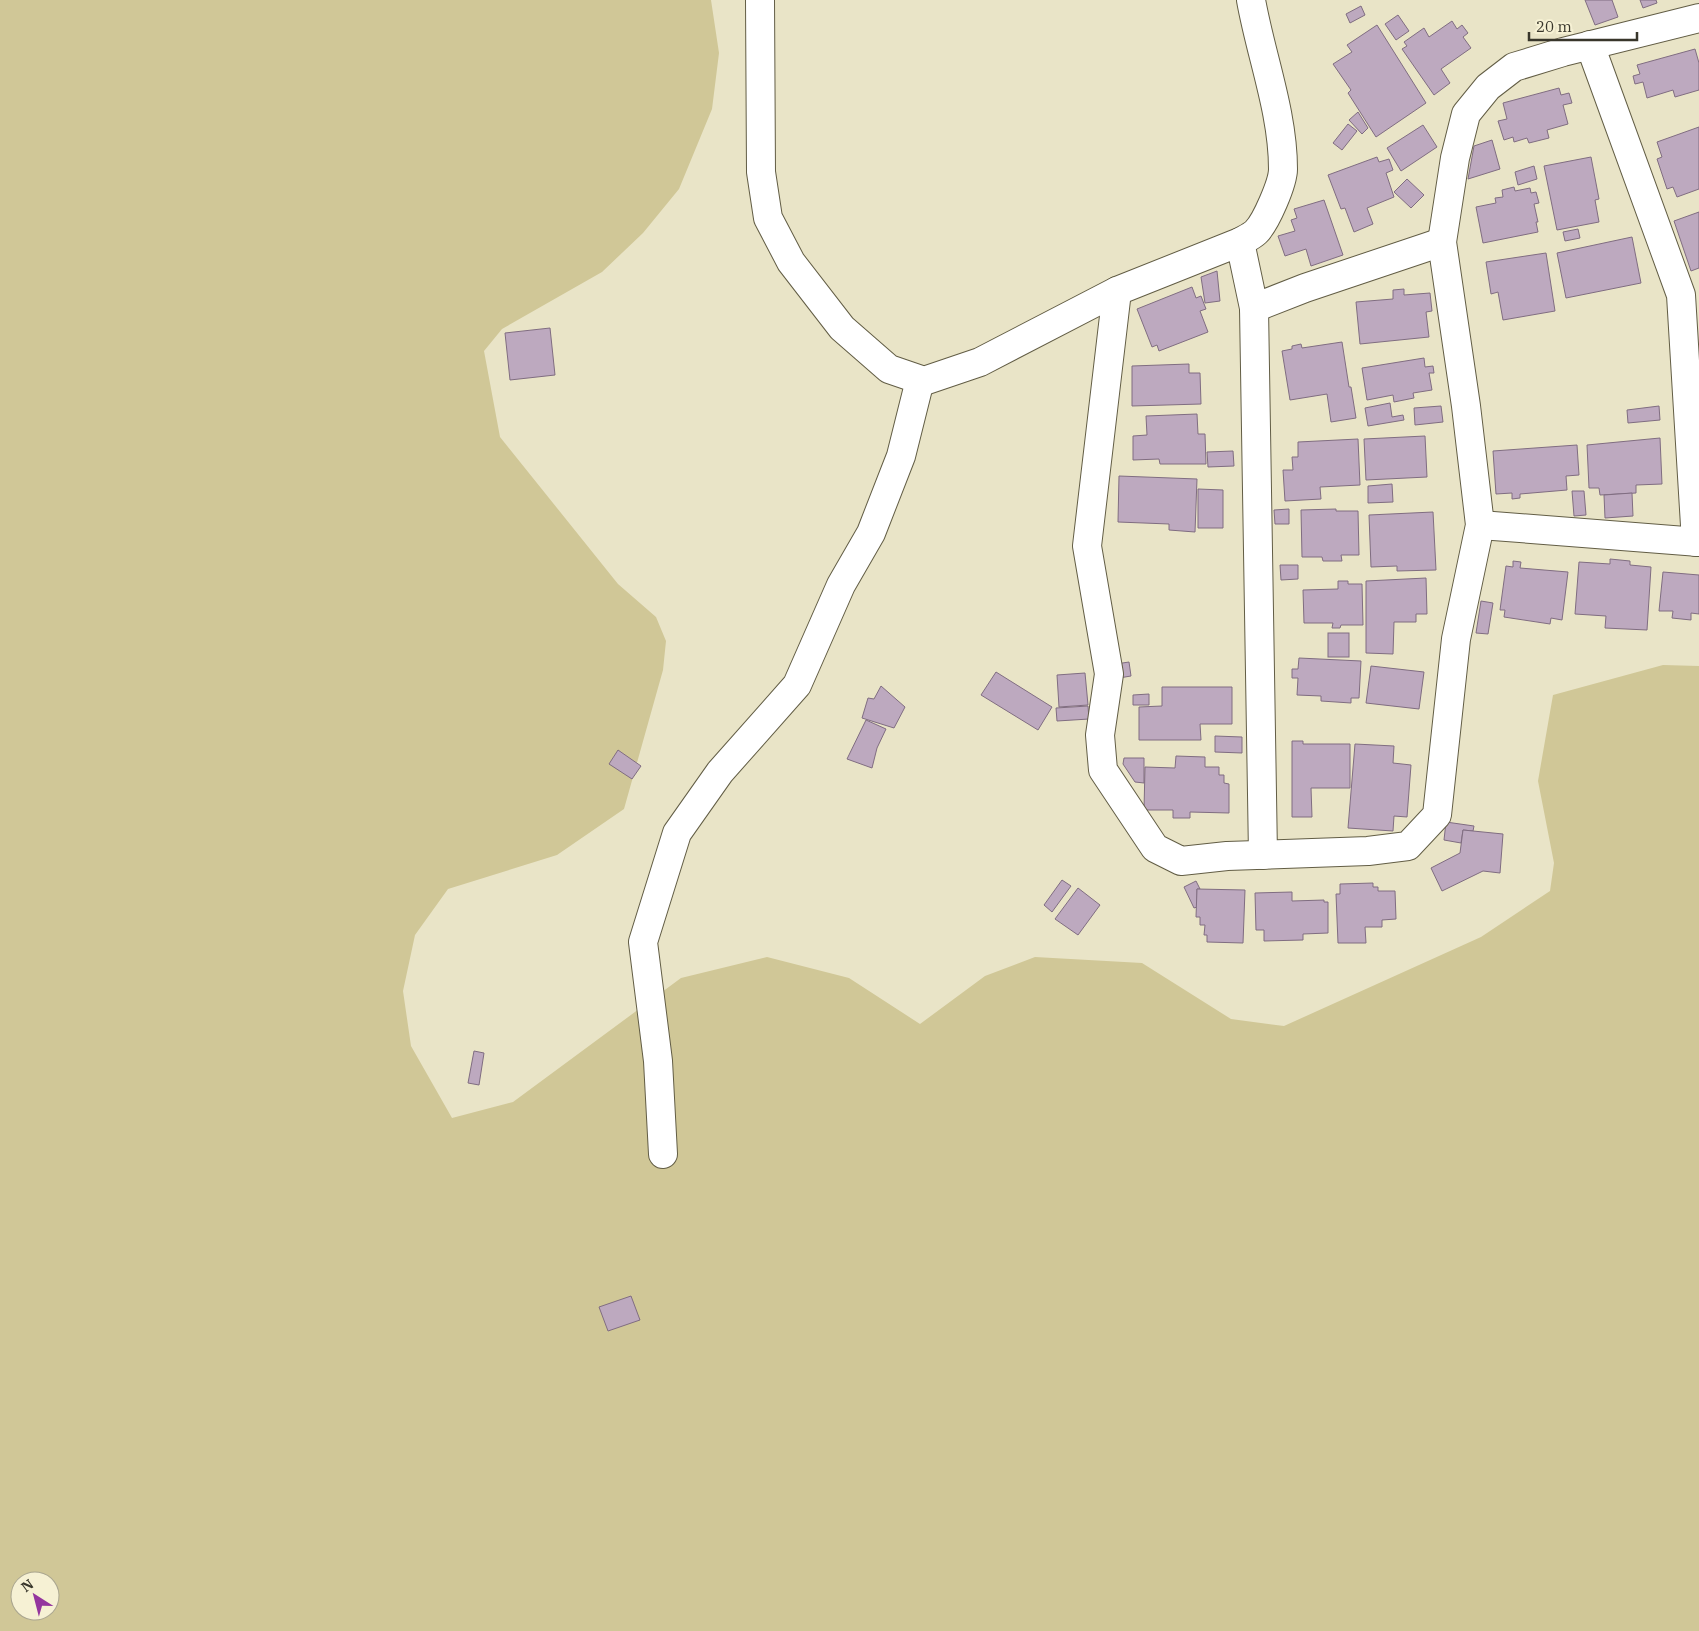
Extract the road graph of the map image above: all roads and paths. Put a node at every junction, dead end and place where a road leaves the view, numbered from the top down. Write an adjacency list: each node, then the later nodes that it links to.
1 (760, 0): 9 (street)
2 (1251, 0): 5 (street)
3 (1699, 18): 4 (street)
4 (1590, 45): 6 (street); 11 (street)
5 (1240, 242): 7 (street); 8 (street)
6 (1442, 242): 8 (street); 10 (street)
7 (1117, 291): 9 (street); 12 (street)
8 (1254, 308): 12 (street)
9 (920, 380): 13 (street)
10 (1480, 525): 11 (street); 12 (street)
11 (1698, 542)
12 (1263, 855)
13 (663, 1154)

